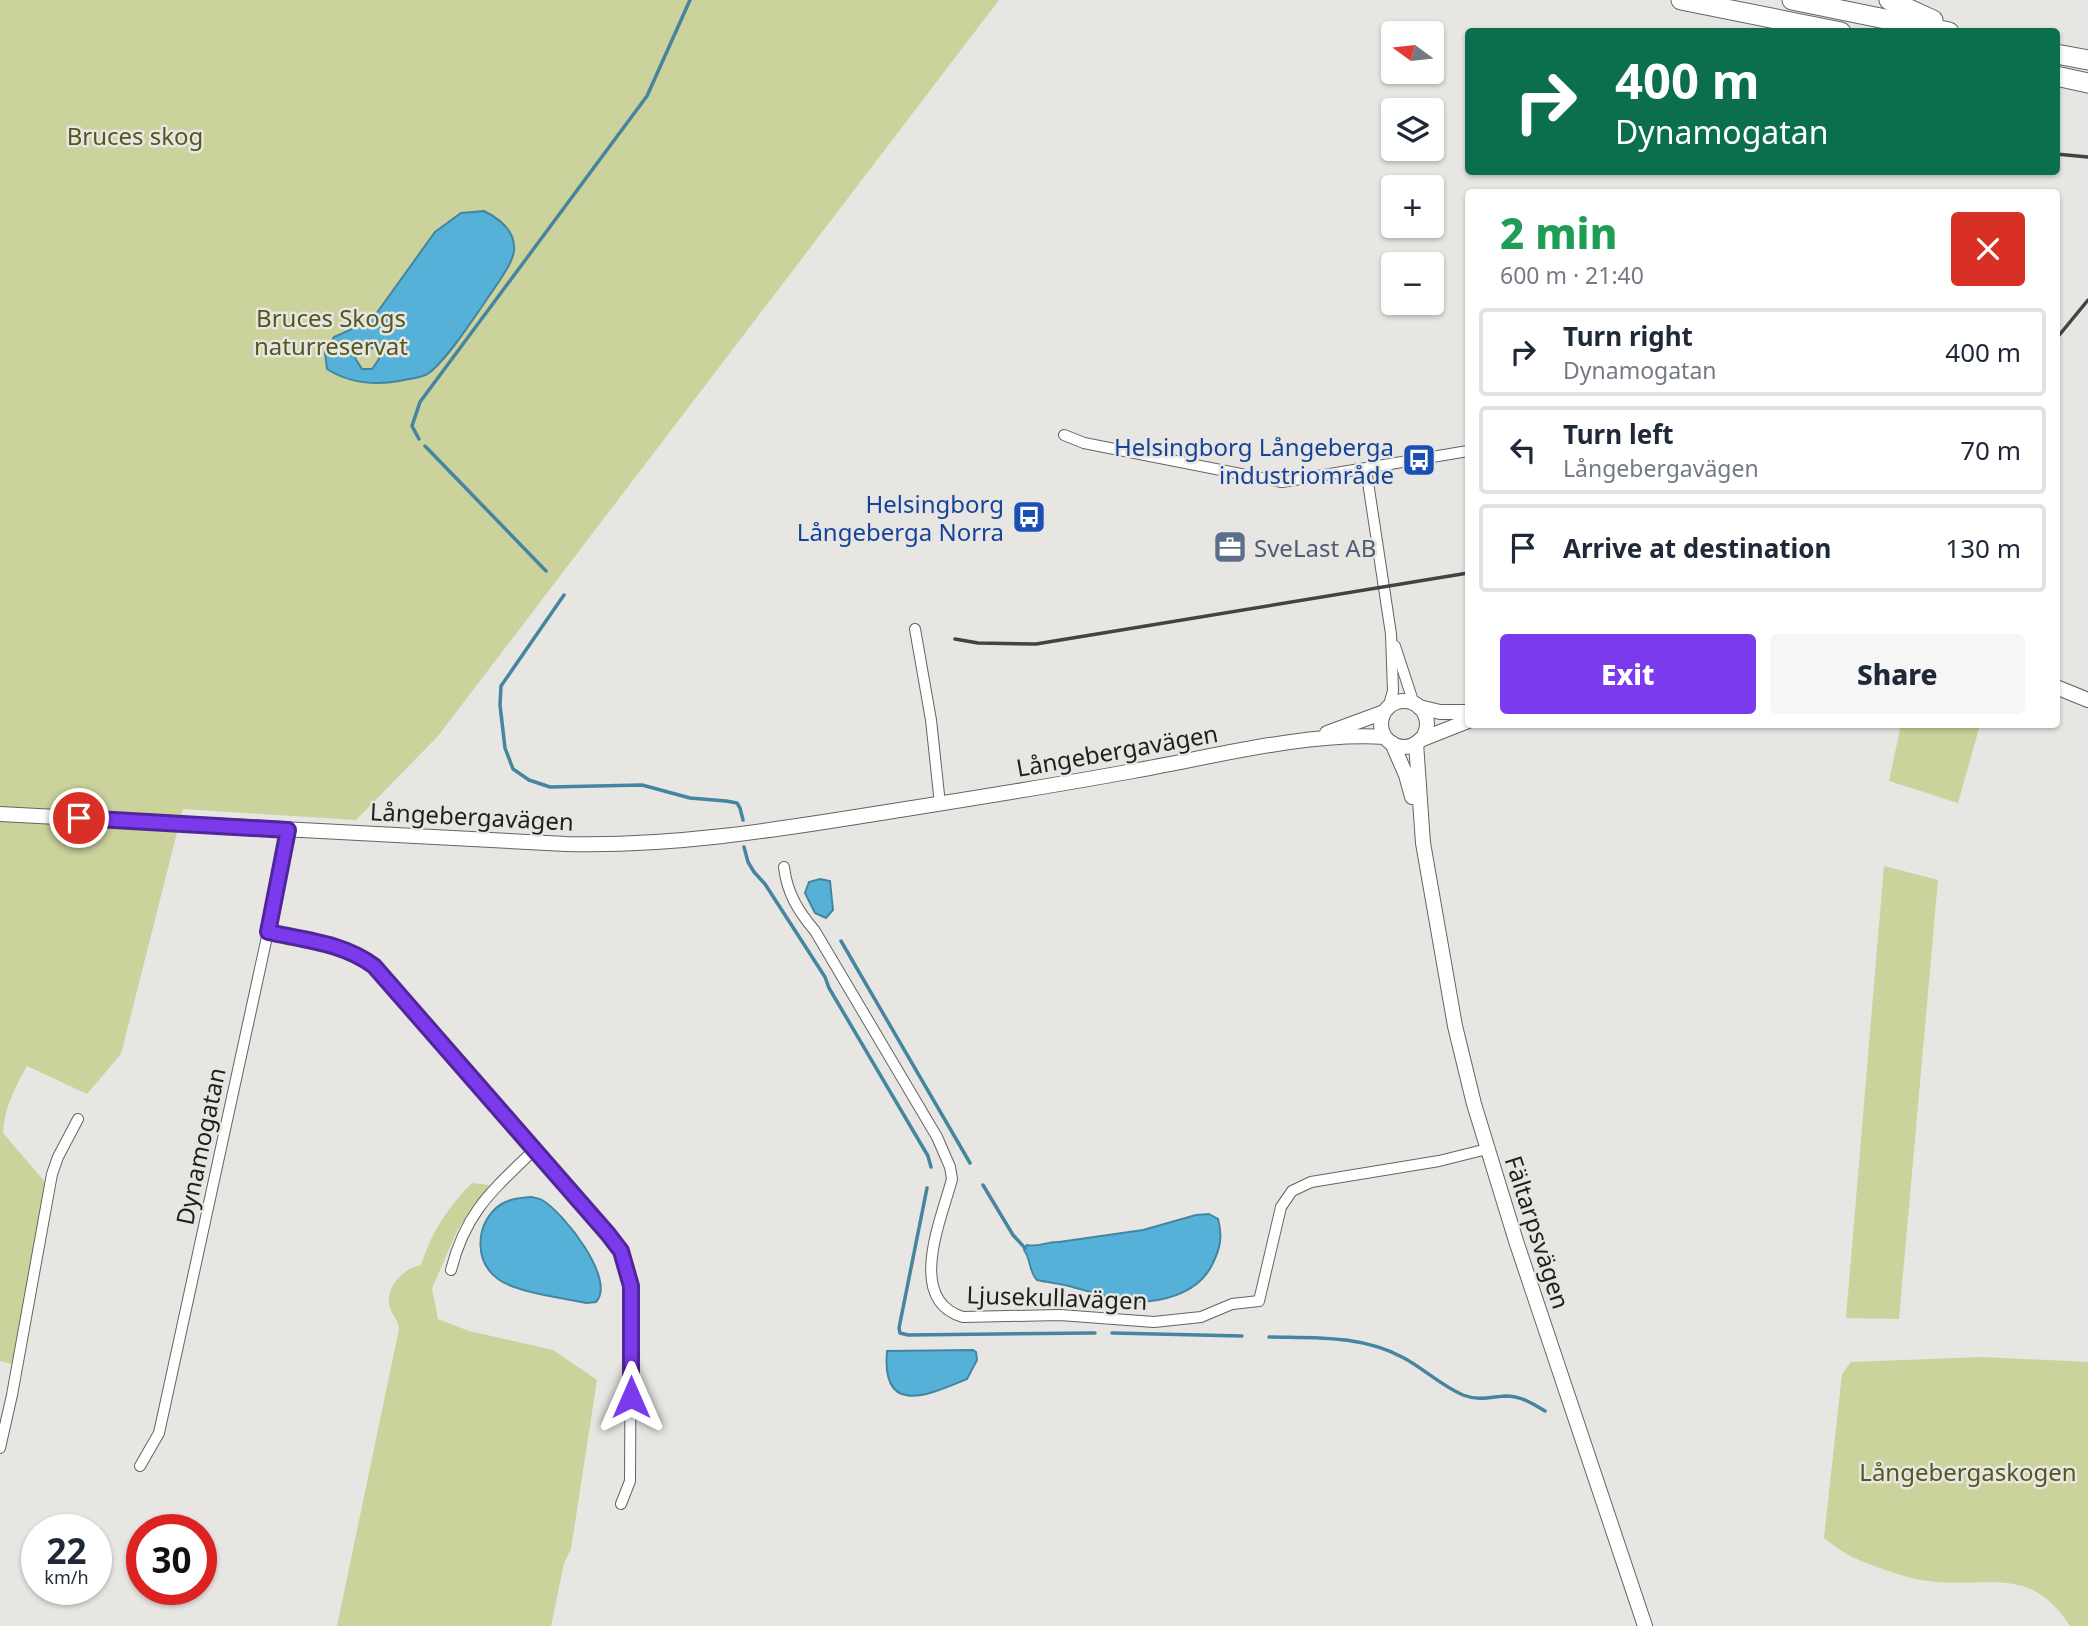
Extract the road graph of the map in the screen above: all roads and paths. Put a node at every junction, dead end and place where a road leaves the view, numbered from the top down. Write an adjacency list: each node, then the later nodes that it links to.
1 (1681, 0): 4 (highway)
2 (1792, 0): 5 (highway)
3 (1889, 0): 6 (highway)
4 (1821, 28)
5 (1929, 28)
6 (1950, 28)
7 (2060, 55): 8 (highway)
8 (2088, 60)
9 (2060, 77): 10 (highway)
10 (2088, 83)
11 (1064, 435): 13 (street)
12 (1465, 452): 13 (street)
13 (1366, 469): 15 (street)
14 (915, 629): 25 (street)
15 (1391, 634): 18 (street); 19 (street)
16 (2060, 688): 17 (street)
17 (2088, 699)
18 (1417, 706): 19 (street); 20 (street); 24 (street)
19 (1386, 710): 22 (street); 23 (street, Långebergavägen)
20 (1465, 712)
21 (1465, 722): 24 (street)
22 (1389, 740): 23 (street, Långebergavägen); 24 (street); 28 (street, Fältarpsvägen)
23 (1302, 741): 25 (street, Långebergavägen)
24 (1418, 742): 28 (street, Fältarpsvägen)
25 (940, 804): 27 (street, Långebergavägen)
26 (0, 814): 27 (street, Långebergavägen)
27 (288, 830): 30 (street, Dynamogatan)
28 (1423, 843): 33 (street, Fältarpsvägen)
29 (784, 867): 33 (street, Ljusekullavägen)
30 (268, 932): 32 (street); 36 (street, Dynamogatan)
31 (78, 1119): 35 (street)
32 (535, 1149): 34 (street); 37 (street)
33 (1487, 1149): 38 (street, Fältarpsvägen)
34 (451, 1270)
35 (0, 1448)
36 (140, 1466)
37 (621, 1504)
38 (1645, 1626)

